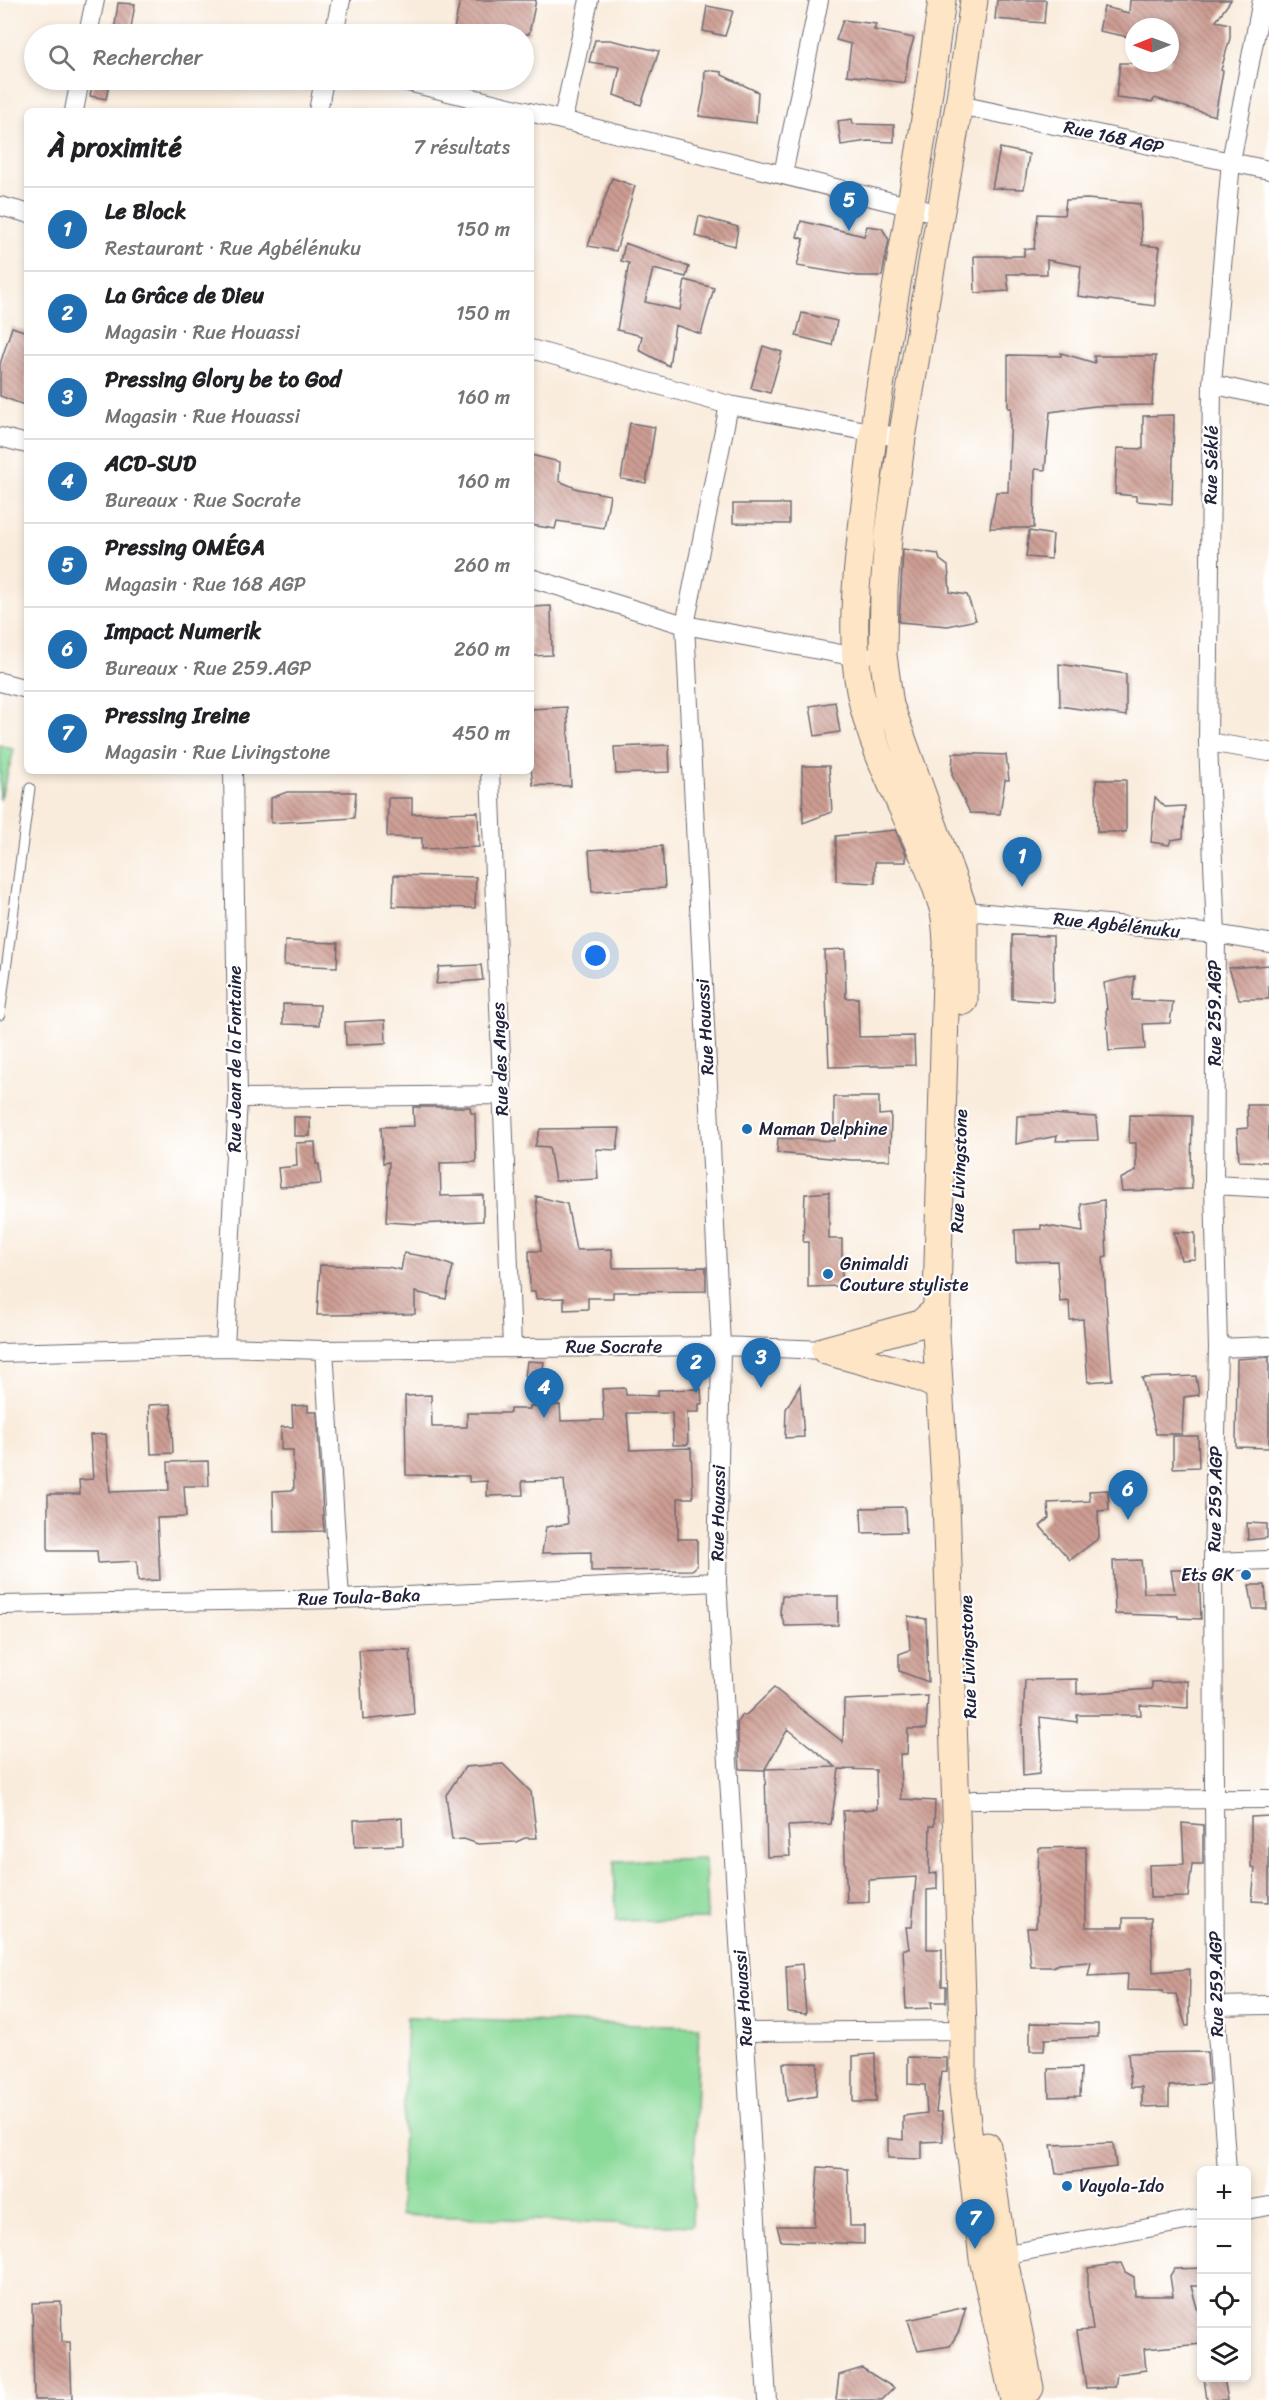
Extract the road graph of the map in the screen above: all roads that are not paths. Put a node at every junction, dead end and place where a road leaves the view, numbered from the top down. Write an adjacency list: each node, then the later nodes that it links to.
1 (95, 0): 8 (street)
2 (341, 0): 9 (street)
3 (589, 0): 18 (street)
4 (819, 0): 21 (street)
5 (942, 0): 23 (street)
6 (974, 0): 13 (street)
7 (1262, 0): 19 (street, Rue Séklé)
8 (90, 24)
9 (336, 24)
10 (78, 90): 14 (street)
11 (322, 90): 15 (street)
12 (442, 90): 16 (street)
13 (959, 105): 19 (street, Rue 168 AGP); 25 (street)
14 (75, 108)
15 (319, 108)
16 (517, 108)
17 (534, 112): 18 (street)
18 (563, 119): 21 (street)
19 (1231, 161): 20 (street, Rue 168 AGP); 27 (street, Rue Séklé)
20 (1269, 171)
21 (783, 174): 23 (street)
22 (0, 206): 24 (street)
23 (910, 207): 25 (street); 30 (street)
24 (24, 212)
25 (940, 214): 32 (street)
26 (534, 350): 29 (street)
27 (1212, 384): 28 (street); 40 (street, Rue Séklé)
28 (1269, 397)
29 (729, 405): 30 (street); 35 (street, Rue Houassi)
30 (873, 434): 32 (street); 37 (street)
31 (0, 437): 33 (street)
32 (902, 438): 36 (street)
33 (24, 443)
34 (534, 579): 35 (street)
35 (685, 625): 37 (street); 54 (street, Rue Houassi)
36 (883, 655): 37 (street); 45 (street)
37 (857, 657): 45 (street)
38 (0, 682): 39 (street)
39 (24, 688)
40 (1208, 742): 41 (street); 46 (street, Rue Séklé)
41 (1269, 752)
42 (233, 774): 50 (street, Rue Jean de la Fontaine)
43 (489, 774): 49 (street, Rue des Anges)
44 (30, 788): 48 (lane)
45 (954, 910): 46 (street, Rue Agbélénuku); 53 (street, Rue Livingstone)
46 (1216, 934): 47 (street, Rue Agbélénuku); 51 (street, Rue 259.AGP)
47 (1269, 943)
48 (0, 1015)
49 (502, 1095): 50 (street); 57 (street, Rue des Anges)
50 (238, 1098): 56 (street, Rue Jean de la Fontaine)
51 (1214, 1185): 52 (street); 58 (street, Rue 259.AGP)
52 (1269, 1188)
53 (942, 1325): 60 (street); 62 (street, Rue Livingstone); 69 (street, Rue Livingstone)
54 (721, 1346): 57 (street, Rue Socrate); 60 (street, Rue Socrate); 65 (street, Rue Houassi)
55 (1269, 1346): 58 (street)
56 (225, 1347): 59 (street, Rue Socrate); 61 (street, Rue Socrate)
57 (512, 1347): 59 (street, Rue Socrate)
58 (1218, 1348): 64 (street, Rue 259.AGP)
59 (324, 1350): 66 (street)
60 (825, 1350): 62 (street)
61 (0, 1353)
62 (939, 1387): 69 (street, Rue Livingstone)
63 (1269, 1560): 64 (street)
64 (1213, 1562): 70 (street, Rue 259.AGP)
65 (717, 1582): 66 (street, Rue Toula-Baka); 74 (street, Rue Houassi)
66 (340, 1599): 67 (street, Rue Toula-Baka)
67 (0, 1605)
68 (1269, 1799): 70 (street)
69 (964, 1800): 70 (street); 73 (street, Rue Livingstone)
70 (1215, 1800): 72 (street, Rue 259.AGP)
71 (1269, 2005): 72 (street)
72 (1215, 2006): 75 (street, Rue 259.AGP)
73 (972, 2030): 74 (street); 79 (street, Rue Livingstone); 81 (street, Rue Livingstone)
74 (745, 2032): 80 (street, Rue Houassi)
75 (1227, 2166)
76 (1269, 2206): 77 (street)
77 (1251, 2209)
78 (1197, 2219): 79 (street)
79 (1003, 2255): 82 (street, Rue Livingstone)
80 (767, 2400)
81 (1014, 2400)
82 (1032, 2400)

